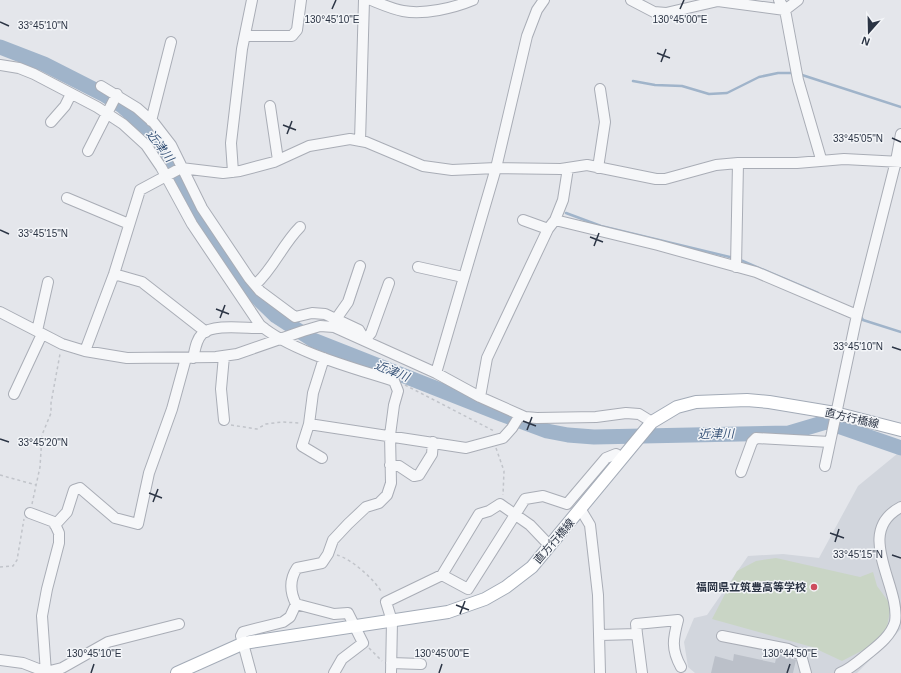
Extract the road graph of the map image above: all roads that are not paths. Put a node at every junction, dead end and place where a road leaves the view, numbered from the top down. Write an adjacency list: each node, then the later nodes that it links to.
1 (252, 0): 11 (street)
2 (301, 0): 11 (street)
3 (364, 0): 23 (street)
4 (371, 0): 5 (street)
5 (473, 0)
6 (544, 0): 30 (street)
7 (631, 0): 10 (street)
8 (779, 0): 10 (street)
9 (798, 0): 10 (street)
10 (785, 10): 25 (street)
11 (245, 36): 33 (street)
12 (171, 42): 20 (street)
13 (0, 65): 16 (street)
14 (101, 86): 17 (street)
15 (600, 89): 32 (street)
16 (71, 94): 19 (street); 21 (street)
17 (116, 95): 19 (street); 20 (street)
18 (270, 106): 26 (street)
19 (107, 112): 24 (street); 34 (street)
20 (152, 121): 29 (street)
21 (51, 122)
22 (901, 134): 28 (street)
23 (360, 141): 26 (street); 30 (street)
24 (88, 151)
25 (821, 159): 27 (street); 28 (street)
26 (278, 160): 33 (street)
27 (738, 162): 32 (street); 43 (street)
28 (899, 162): 50 (street)
29 (181, 168): 33 (street); 34 (street); 48 (street)
30 (496, 168): 31 (street); 45 (street)
31 (568, 168): 32 (street); 37 (street)
32 (598, 168)
33 (233, 172)
34 (167, 175): 38 (street); 52 (street)
35 (67, 198): 38 (street)
36 (523, 220): 40 (street)
37 (555, 220): 40 (street); 43 (street)
38 (129, 224): 44 (street)
39 (300, 227): 48 (street)
40 (548, 229): 63 (street)
41 (360, 266): 51 (street)
42 (418, 267): 45 (street)
43 (736, 267): 50 (street)
44 (114, 274): 54 (street); 57 (street)
45 (463, 277): 61 (street)
46 (48, 282): 53 (street)
47 (389, 283): 56 (street)
48 (255, 285): 51 (street)
49 (0, 312): 53 (street)
50 (857, 315): 64 (street)
51 (336, 319): 56 (street)
52 (264, 328): 54 (street); 55 (street)
53 (39, 332): 57 (street); 62 (street)
54 (206, 332): 59 (street)
55 (281, 337): 56 (street); 58 (street); 60 (street)
56 (366, 340): 61 (street)
57 (85, 351): 59 (street)
58 (224, 356): 59 (street); 66 (street)
59 (190, 358): 82 (street)
60 (324, 358): 68 (street); 70 (street)
61 (436, 373): 63 (street)
62 (14, 394)
63 (480, 397): 65 (street)
64 (835, 413): 67 (main road, 直方行橋線); 69 (main road, 直方行橋線); 72 (street)
65 (520, 415): 67 (street); 71 (street)
66 (224, 420)
67 (652, 422): 74 (main road, 直方行橋線)
68 (309, 424): 70 (street); 73 (street)
69 (901, 430)
70 (390, 435): 71 (street); 75 (street)
71 (433, 442): 75 (street)
72 (830, 442): 76 (street); 77 (street)
73 (322, 458)
74 (622, 458): 79 (main road, 直方行橋線); 81 (street)
75 (390, 465): 85 (street)
76 (825, 466)
77 (741, 472)
78 (901, 507): 86 (street)
79 (581, 510): 83 (main road, 直方行橋線); 91 (street)
80 (30, 513): 82 (street)
81 (516, 514): 83 (street); 84 (street); 84 (street)
82 (56, 525): 98 (street)
83 (550, 546): 87 (main road, 直方行橋線)
84 (442, 575): 87 (street)
85 (296, 604): 89 (street); 93 (street)
86 (898, 620): 99 (street)
87 (392, 621): 89 (main road, 直方行橋線); 97 (street)
88 (179, 624): 98 (street)
89 (354, 625): 93 (main road, 直方行橋線); 102 (street)
90 (637, 634): 91 (street); 96 (street); 104 (street)
91 (600, 635): 103 (street)
92 (722, 636): 105 (street)
93 (244, 643): 100 (main road, 直方行橋線); 101 (street)
94 (0, 660): 98 (street)
95 (421, 664): 97 (street)
96 (681, 667)
97 (391, 668)
98 (46, 672)
99 (844, 672)
100 (177, 673)
101 (250, 673)
102 (334, 673)
103 (600, 673)
104 (642, 673)
105 (806, 673)

